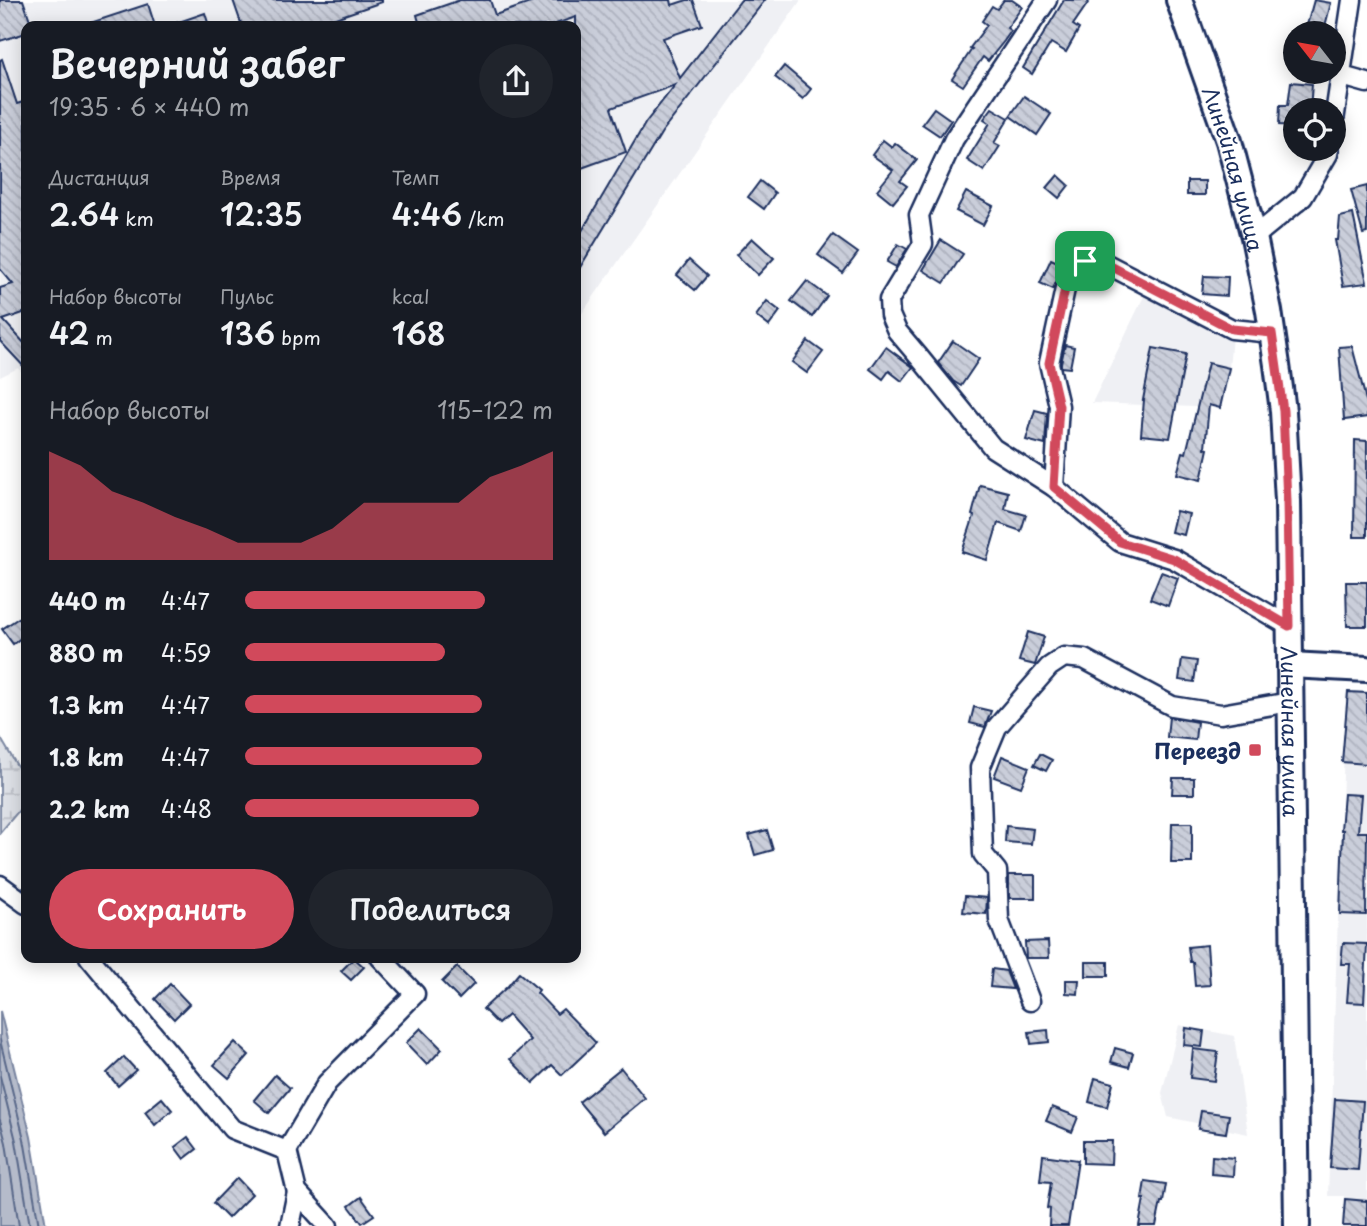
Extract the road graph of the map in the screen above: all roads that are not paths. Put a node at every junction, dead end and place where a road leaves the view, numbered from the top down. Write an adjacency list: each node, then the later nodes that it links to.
1 (1046, 0): 10 (street)
2 (1179, 0): 8 (street, Линейная улица)
3 (1352, 0): 4 (street)
4 (1346, 46)
5 (1346, 77): 6 (street)
6 (1367, 83)
7 (1324, 161): 8 (street)
8 (1254, 237): 9 (street, Линейная улица)
9 (1272, 333): 10 (street); 11 (street, Линейная улица)
10 (1054, 487): 11 (street)
11 (1289, 626): 12 (street, Линейная улица)
12 (1290, 665): 13 (street); 14 (street, Линейная улица)
13 (1367, 669)
14 (1290, 702): 19 (street); 24 (street, Линейная улица)
15 (0, 885): 16 (street)
16 (21, 900)
17 (94, 963): 20 (street)
18 (386, 963): 20 (street)
19 (1030, 1001)
20 (288, 1152): 21 (street)
21 (297, 1192): 22 (street); 23 (street)
22 (290, 1226)
23 (328, 1226)
24 (1297, 1226)

